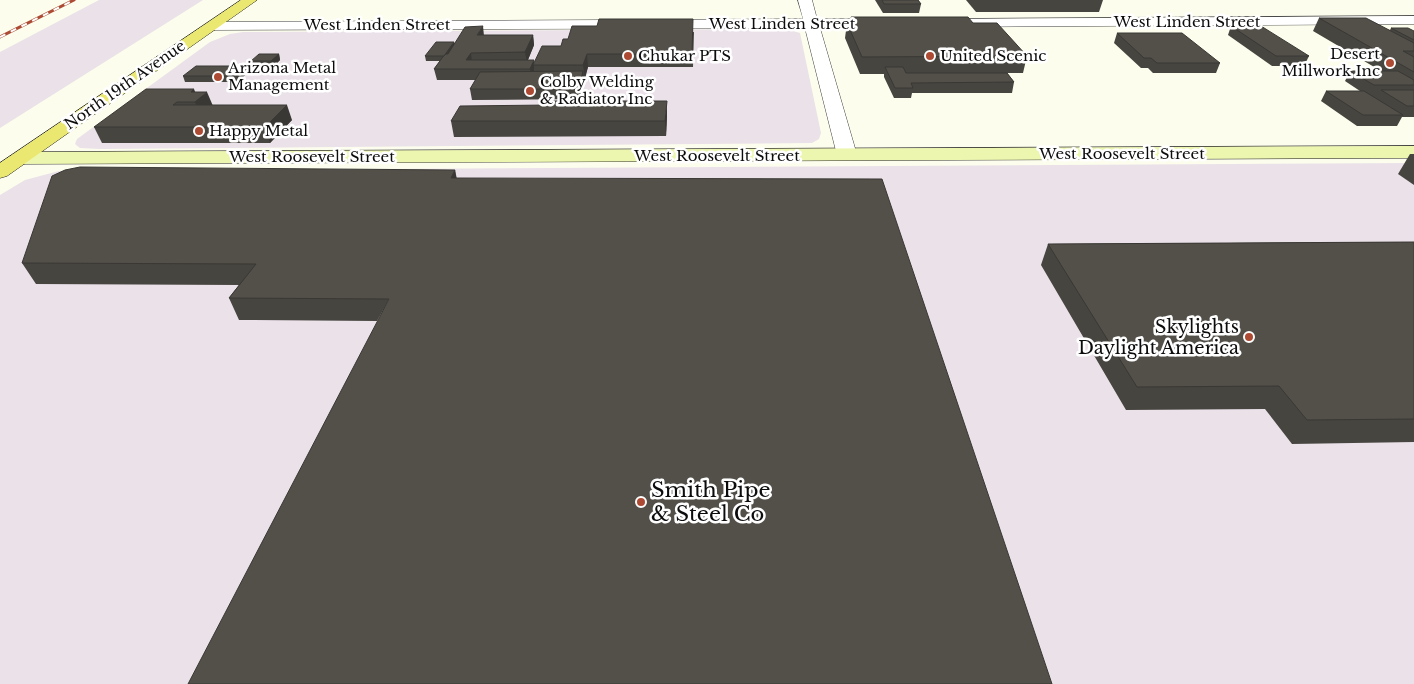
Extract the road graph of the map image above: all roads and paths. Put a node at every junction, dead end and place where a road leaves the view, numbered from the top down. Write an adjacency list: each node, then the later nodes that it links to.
1 (250, 0): 8 (main road, North 19th Avenue)
2 (805, 0): 7 (street)
3 (1383, 7): 4 (street)
4 (1413, 21): 6 (street, West Linden Street)
5 (901, 23): 7 (street, West Linden Street)
6 (921, 23)
7 (811, 24): 8 (street, West Linden Street); 10 (street)
8 (210, 26): 11 (main road, North 19th Avenue)
9 (1414, 152): 10 (street, West Roosevelt Street)
10 (848, 155): 11 (street, West Roosevelt Street)
11 (20, 158): 12 (main road, North 19th Avenue)
12 (0, 172)

